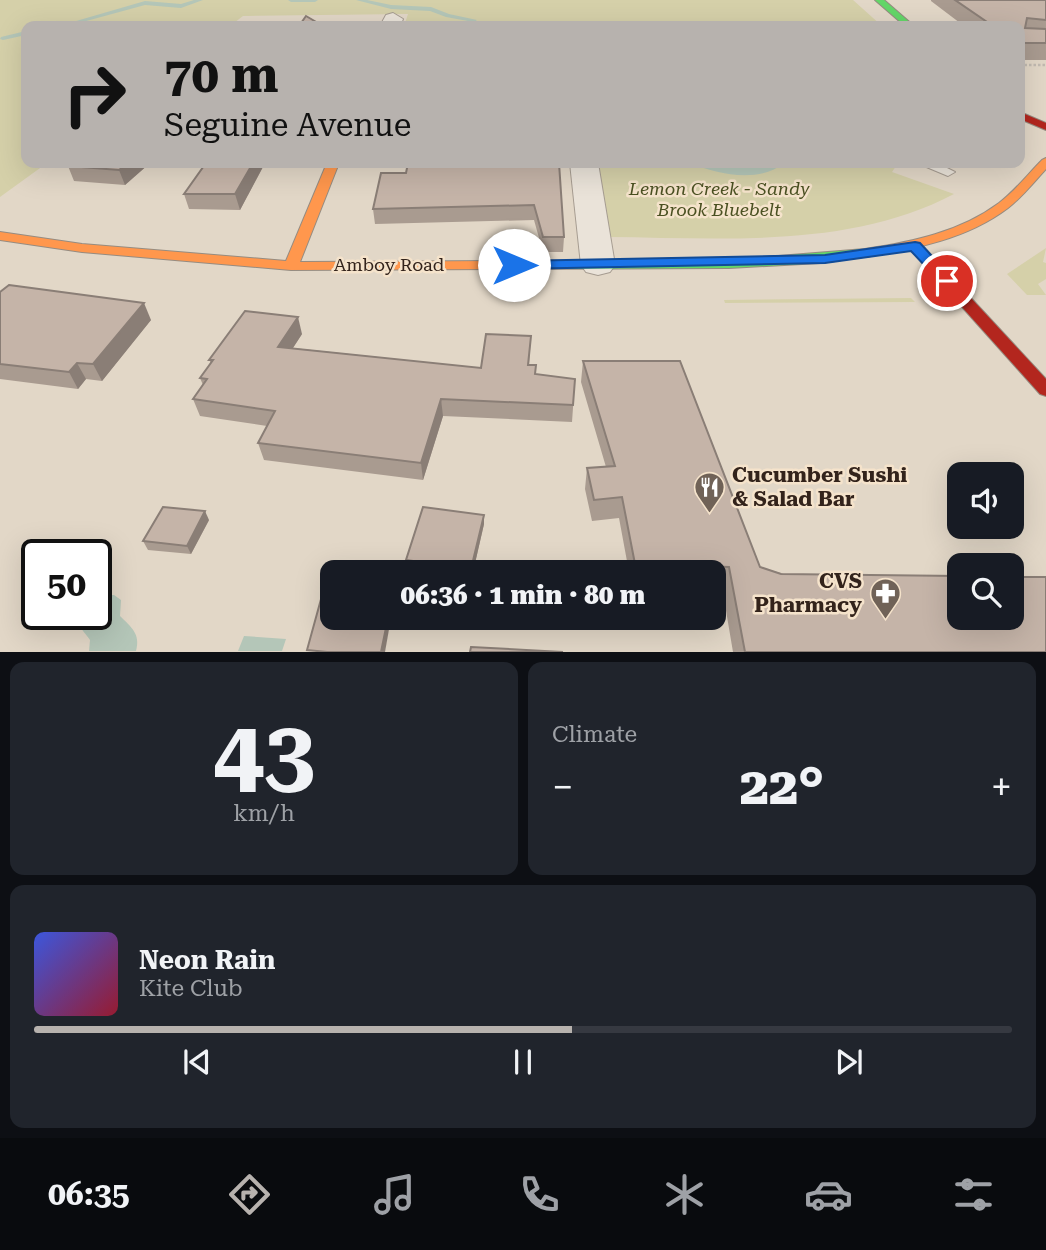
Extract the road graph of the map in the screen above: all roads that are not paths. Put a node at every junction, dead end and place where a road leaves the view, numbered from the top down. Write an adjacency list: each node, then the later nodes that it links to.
1 (879, 0): 2 (main road)
2 (904, 21)
3 (1025, 117): 4 (main road)
4 (1046, 127)
5 (1046, 162): 11 (main road, Amboy Road)
6 (331, 168): 13 (main road)
7 (585, 168): 12 (street)
8 (937, 168): 9 (lane)
9 (948, 172)
10 (0, 236): 13 (main road, Amboy Road)
11 (915, 246): 12 (main road, Amboy Road); 14 (main road)
12 (598, 265): 13 (main road, Amboy Road)
13 (291, 266)
14 (1046, 390)

